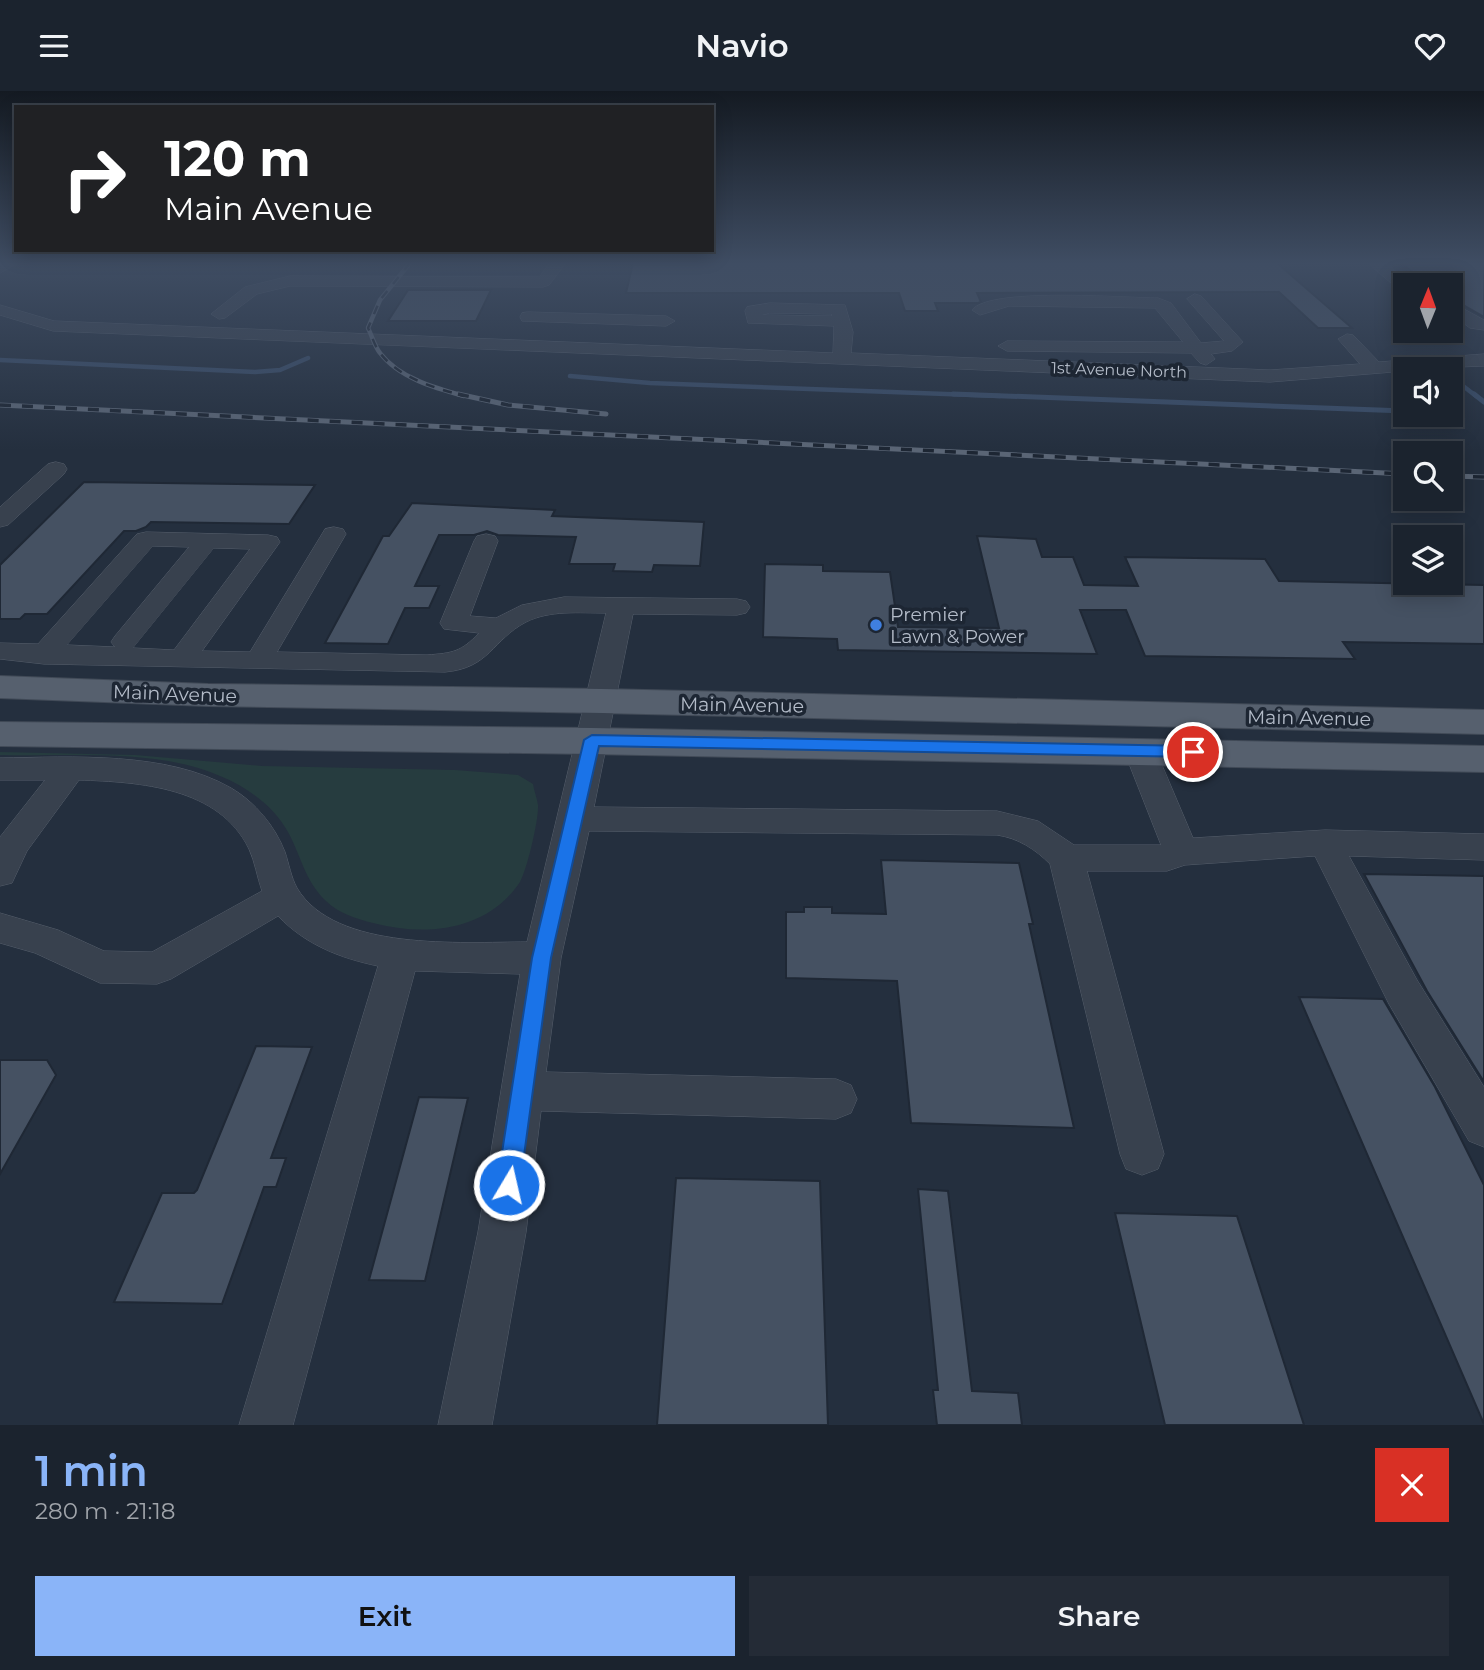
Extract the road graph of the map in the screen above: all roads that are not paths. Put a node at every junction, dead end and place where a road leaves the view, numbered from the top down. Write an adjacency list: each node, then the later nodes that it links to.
1 (59, 325): 9 (street, 1st Avenue North)
2 (297, 325): 12 (street)
3 (520, 325): 14 (street)
4 (842, 325): 17 (street)
5 (1050, 325): 11 (street)
6 (1156, 325): 10 (street)
7 (1179, 325): 16 (street)
8 (1219, 325): 16 (street)
9 (75, 326): 12 (street, 1st Avenue North)
10 (1153, 327)
11 (987, 330): 15 (street); 19 (street)
12 (291, 335): 14 (street, 1st Avenue North)
13 (1347, 339): 20 (street)
14 (519, 345): 17 (street, 1st Avenue North)
15 (1106, 346): 16 (street); 21 (street)
16 (1196, 348): 22 (street)
17 (841, 359): 19 (street, 1st Avenue North)
18 (1484, 360): 20 (street, 1st Avenue North)
19 (999, 365): 21 (street, 1st Avenue North)
20 (1374, 368): 22 (street, 1st Avenue North)
21 (1118, 370): 22 (street, 1st Avenue North)
22 (1216, 374)
23 (56, 469): 24 (street)
24 (0, 520)
25 (334, 534): 35 (street)
26 (207, 541): 31 (street); 33 (street); 34 (street)
27 (486, 541): 30 (street)
28 (621, 606): 29 (street); 30 (street); 37 (street)
29 (737, 607)
30 (501, 626): 35 (street)
31 (125, 642)
32 (0, 651): 33 (street)
33 (44, 655): 34 (street)
34 (182, 659): 35 (street)
35 (258, 660)
36 (0, 687): 37 (main road, Main Avenue)
37 (597, 721): 38 (main road, Main Avenue); 39 (main road, Main Avenue); 40 (main road, Main Avenue); 44 (street)
38 (1484, 722)
39 (0, 734)
40 (1140, 751): 41 (main road, Main Avenue); 47 (street)
41 (1484, 759)
42 (0, 769): 43 (street)
43 (71, 769): 49 (street); 50 (street)
44 (573, 819): 48 (street); 53 (street)
45 (1325, 843): 46 (street); 47 (street); 56 (street)
46 (1484, 847)
47 (1181, 852): 48 (street)
48 (1066, 858): 57 (street)
49 (0, 873)
50 (283, 896): 51 (street); 52 (street)
51 (0, 928)
52 (401, 954): 53 (street); 58 (street)
53 (541, 958): 54 (street)
54 (523, 1091): 55 (street); 59 (street)
55 (836, 1099)
56 (1484, 1126)
57 (1142, 1153)
58 (265, 1425)
59 (465, 1425)

